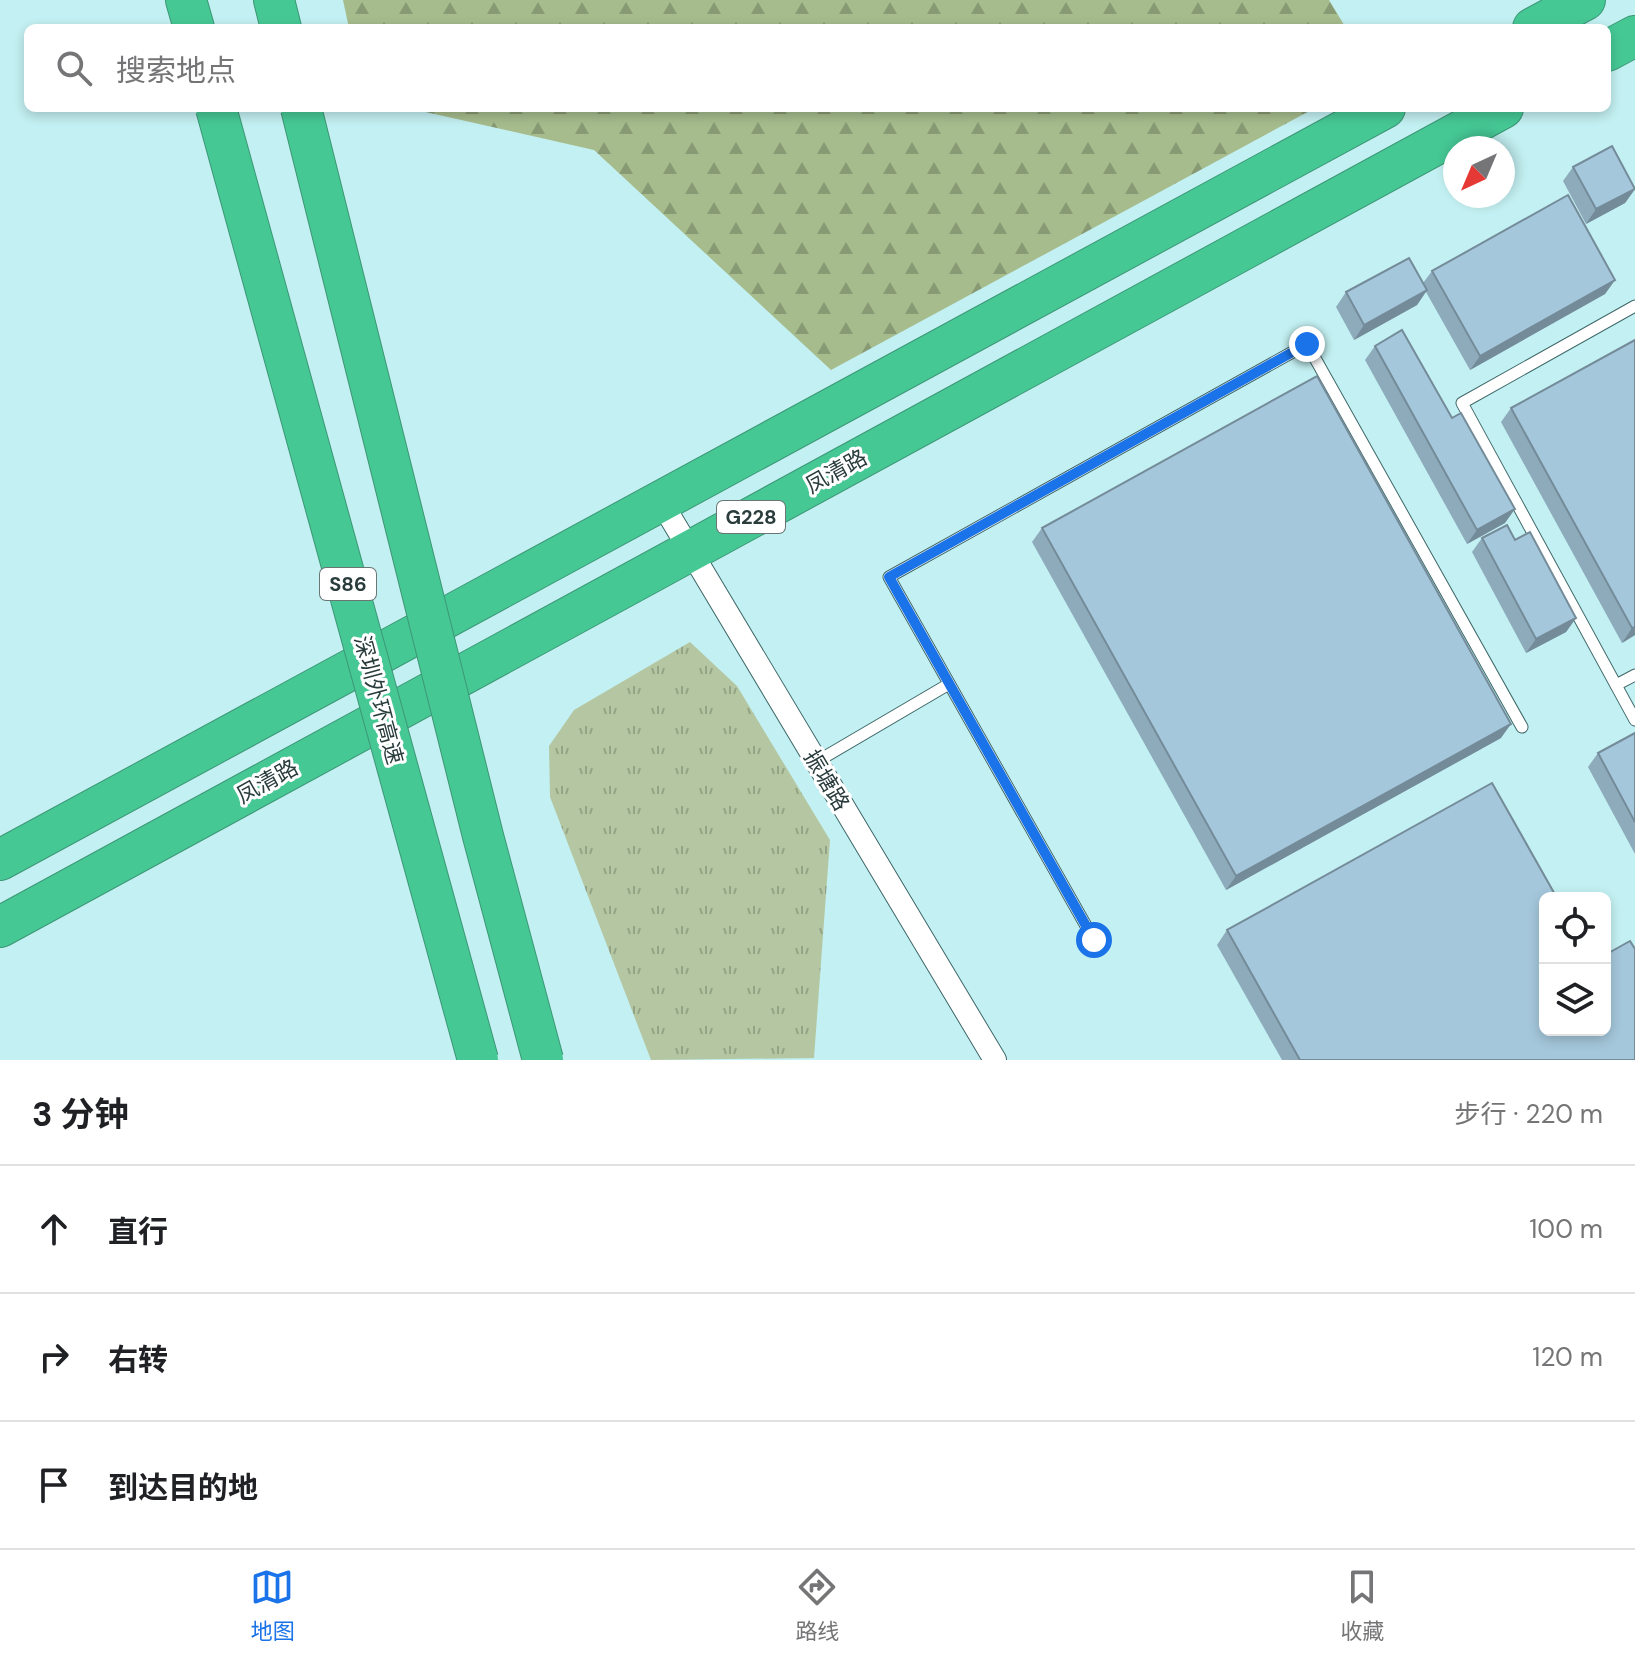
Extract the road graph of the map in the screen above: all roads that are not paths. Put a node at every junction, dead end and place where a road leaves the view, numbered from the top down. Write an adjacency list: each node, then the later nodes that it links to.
1 (186, 0): 4 (highway)
2 (274, 0): 5 (highway)
3 (1585, 0): 6 (highway)
4 (193, 24)
5 (280, 24)
6 (1540, 24)
7 (1635, 36): 8 (highway)
8 (1611, 49)
9 (217, 112): 23 (highway, 深圳外环高速 / S86, bridge)
10 (302, 112): 28 (highway, bridge)
11 (1378, 112): 14 (highway, G228)
12 (1496, 112): 15 (highway, 凤清路 / G228)
13 (1635, 306): 18 (lane)
14 (660, 500): 15 (street, 振塘路); 22 (highway, G228)
15 (690, 551): 21 (street, 振塘路); 24 (highway, 凤清路 / G228)
16 (1635, 675): 18 (lane)
17 (949, 684): 20 (lane); 21 (lane); 25 (lane)
18 (1616, 685): 19 (lane)
19 (1635, 720)
20 (1522, 727)
21 (816, 762): 29 (street, 振塘路)
22 (0, 860)
23 (439, 923): 26 (highway, bridge); 27 (highway, 深圳外环高速 / S86, bridge)
24 (0, 927)
25 (1094, 940)
26 (465, 1060)
27 (478, 1060)
28 (543, 1060)
29 (995, 1060)

